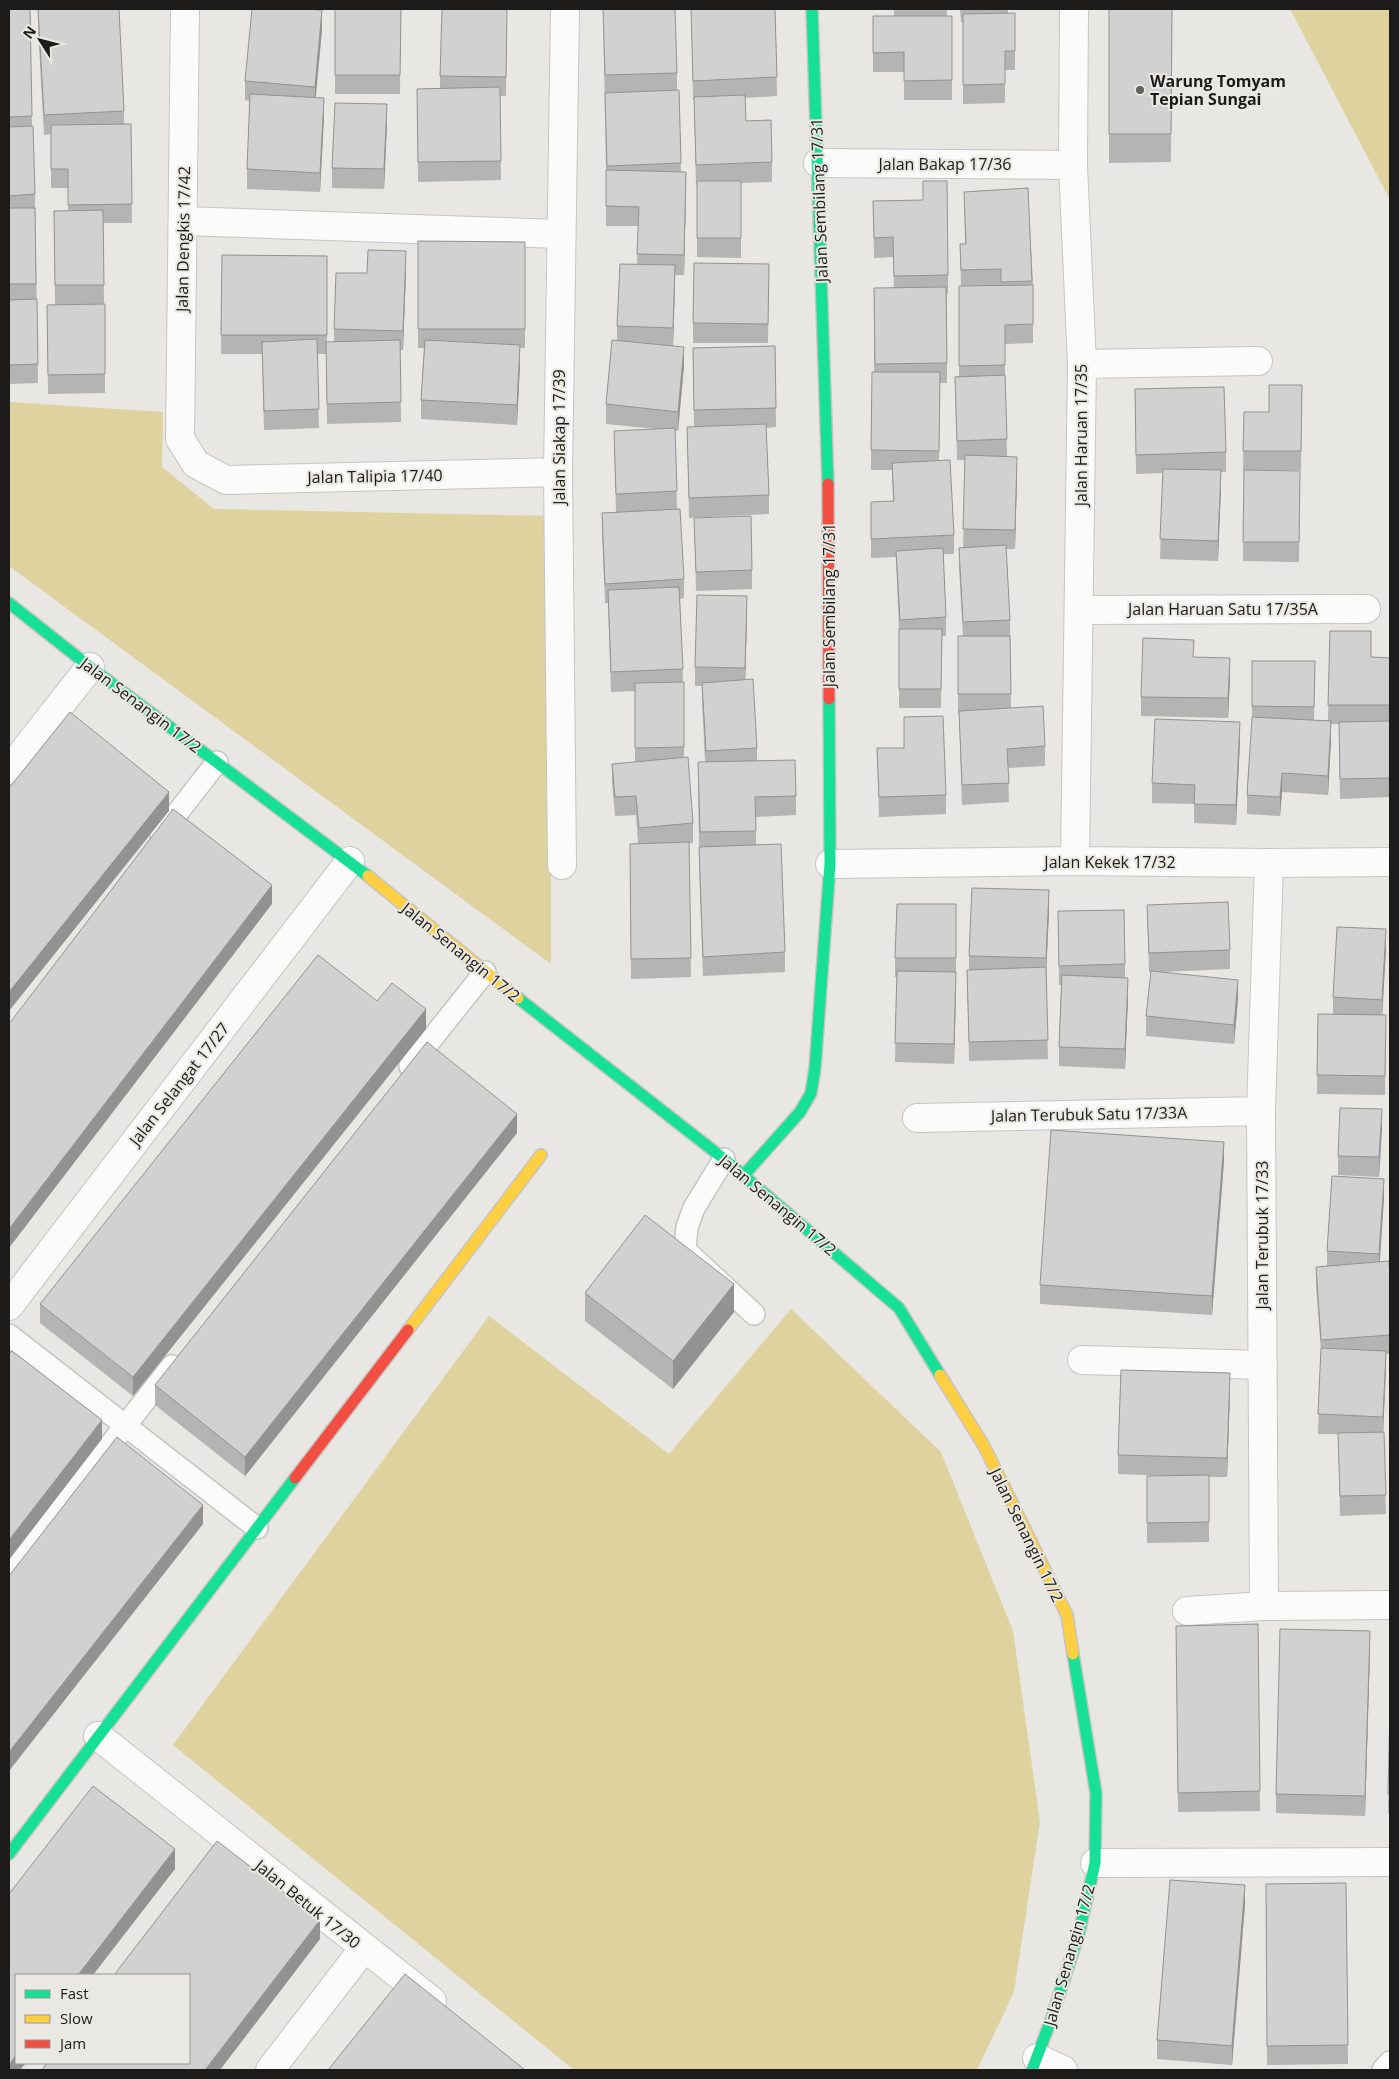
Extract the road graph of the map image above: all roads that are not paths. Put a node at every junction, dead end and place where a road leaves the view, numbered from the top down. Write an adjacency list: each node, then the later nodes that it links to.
1 (185, 9): 7 (street, Jalan Dengkis 17/42)
2 (565, 9): 8 (street, Jalan Siakap 17/39)
3 (812, 9): 5 (street, Jalan Sembilang 17/31)
4 (1074, 9): 6 (street, Jalan Haruan 17/35)
5 (818, 163): 6 (street, Jalan Bakap 17/36); 24 (street, Jalan Sembilang 17/31)
6 (1073, 165): 10 (street, Jalan Haruan 17/35)
7 (184, 221): 8 (street); 11 (street, Jalan Dengkis 17/42)
8 (561, 234): 12 (street, Jalan Siakap 17/39)
9 (1258, 361): 10 (street)
10 (1082, 364): 15 (street, Jalan Haruan 17/35)
11 (196, 464): 12 (street, Jalan Talipia 17/40)
12 (558, 472): 25 (street, Jalan Siakap 17/39)
13 (9, 603): 16 (street, Jalan Senangin 17/2)
14 (1366, 609): 15 (street, Jalan Haruan Satu 17/35A)
15 (1080, 610): 20 (street, Jalan Haruan 17/35)
16 (90, 667): 17 (street, Jalan Senangin 17/2); 18 (street)
17 (217, 762): 19 (lane); 21 (street, Jalan Senangin 17/2)
18 (9, 770)
19 (150, 849)
20 (1075, 861): 23 (street, Jalan Kekek 17/32); 24 (street, Jalan Kekek 17/32)
21 (350, 862): 26 (street, Jalan Senangin 17/2); 33 (street, Jalan Selangat 17/27)
22 (1390, 862): 23 (street, Jalan Kekek 17/32)
23 (1269, 863): 28 (street, Jalan Terubuk 17/33)
24 (830, 864): 32 (street, Jalan Sembilang 17/31)
25 (562, 866)
26 (485, 972): 27 (lane); 31 (street, Jalan Senangin 17/2)
27 (398, 1082)
28 (1262, 1111): 29 (street, Jalan Terubuk Satu 17/33A); 38 (street, Jalan Terubuk 17/33)
29 (917, 1118)
30 (541, 1155): 40 (street)
31 (724, 1159): 32 (street, Jalan Senangin 17/2); 34 (lane)
32 (743, 1176): 48 (street, Jalan Senangin 17/2)
33 (9, 1306)
34 (754, 1314)
35 (9, 1334): 39 (lane)
36 (187, 1347): 39 (lane)
37 (1082, 1360): 38 (street)
38 (1263, 1365): 43 (street, Jalan Terubuk 17/33)
39 (124, 1426): 40 (lane); 41 (lane)
40 (256, 1528): 45 (street)
41 (9, 1574)
42 (1390, 1605): 43 (street)
43 (1264, 1606): 44 (street)
44 (1187, 1611)
45 (98, 1736): 46 (street); 49 (street, Jalan Betuk 17/30)
46 (9, 1854)
47 (1390, 1862): 48 (street)
48 (1095, 1863): 52 (street, Jalan Senangin 17/2)
49 (364, 1948): 50 (street, Jalan Betuk 17/30); 53 (street)
50 (450, 2015)
51 (1390, 2062): 55 (lane)
52 (1034, 2064): 54 (street)
53 (270, 2070)
54 (1063, 2070)
55 (1383, 2070)

